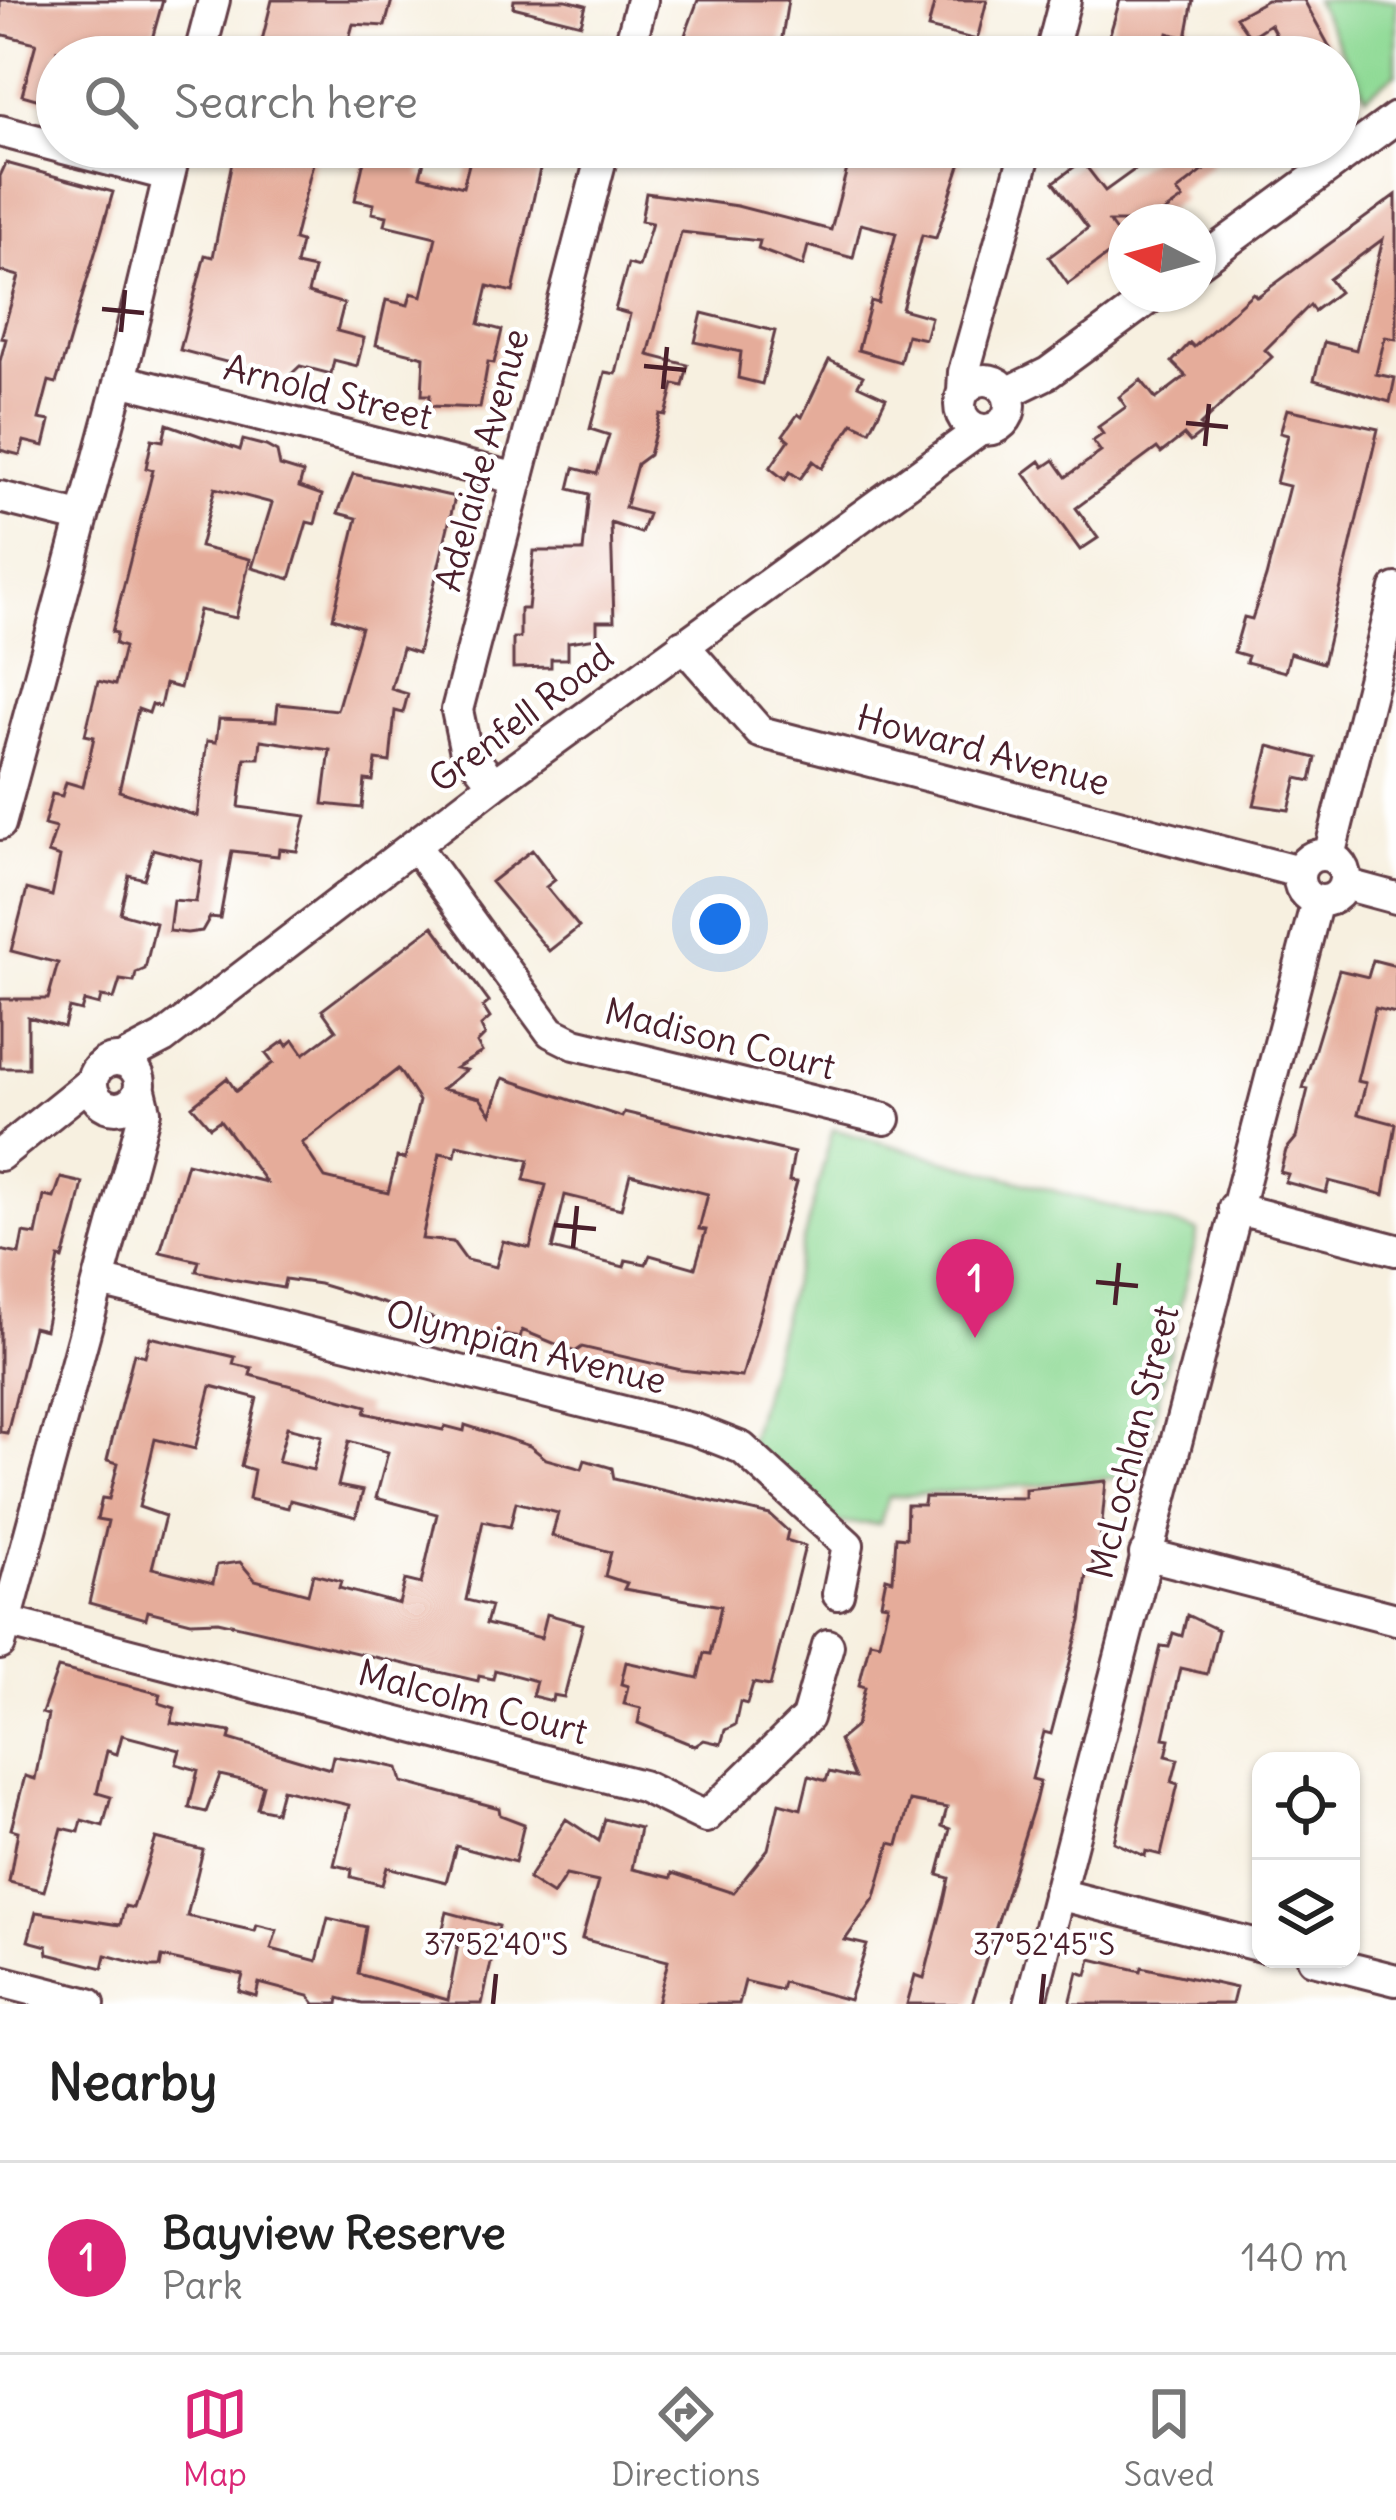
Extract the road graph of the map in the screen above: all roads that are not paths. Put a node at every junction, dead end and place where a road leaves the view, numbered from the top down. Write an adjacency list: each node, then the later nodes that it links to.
1 (214, 0): 4 (street)
2 (642, 0): 5 (street)
3 (1065, 0): 6 (street)
4 (205, 36)
5 (633, 36)
6 (1056, 36)
7 (1396, 118): 10 (street)
8 (0, 131): 9 (street)
9 (36, 141)
10 (1360, 144)
11 (170, 168): 18 (street)
12 (599, 168): 21 (street, Adelaide Avenue)
13 (1022, 168): 17 (street)
14 (1328, 168): 15 (street)
15 (1216, 250)
16 (1131, 312): 19 (street)
17 (979, 331): 19 (street); 20 (street)
18 (120, 380): 21 (street, Arnold Street); 23 (street)
19 (1001, 388): 20 (street); 20 (street, Grenfell Road)
20 (968, 412): 25 (street, Grenfell Road)
21 (518, 479): 26 (street, Adelaide Avenue)
22 (0, 496): 23 (street)
23 (80, 517): 27 (street)
24 (1396, 589): 29 (street)
25 (683, 645): 26 (street, Grenfell Road); 30 (street, Howard Avenue)
26 (494, 784): 28 (street, Grenfell Road)
27 (0, 824)
28 (416, 846): 34 (street, Grenfell Road); 38 (street, Madison Court)
29 (1329, 856): 30 (street); 31 (street)
30 (1300, 872): 33 (street)
31 (1344, 884): 32 (street); 33 (street)
32 (1396, 898)
33 (1317, 901): 41 (street, McLochlan Street)
34 (163, 1038): 35 (street, Grenfell Road); 36 (street, Grenfell Road)
35 (122, 1060): 36 (street); 37 (street, Grenfell Road)
36 (141, 1088): 37 (street, Grenfell Road); 40 (street)
37 (103, 1098): 39 (street, Grenfell Road); 40 (street)
38 (885, 1119)
39 (0, 1155)
40 (131, 1161): 43 (street)
41 (1234, 1208): 42 (street); 44 (street, McLochlan Street)
42 (1396, 1250)
43 (100, 1281): 45 (street, Olympian Avenue); 47 (street)
44 (1144, 1554): 46 (street); 49 (street, McLochlan Street)
45 (838, 1594)
46 (1396, 1618)
47 (3, 1633): 48 (street, Malcolm Court)
48 (828, 1645)
49 (1058, 1894): 50 (street); 55 (street, McLochlan Street)
50 (1252, 1944)
51 (1349, 1968): 52 (street)
52 (1396, 1980)
53 (0, 1981): 54 (street)
54 (89, 2004)
55 (1030, 2004)

